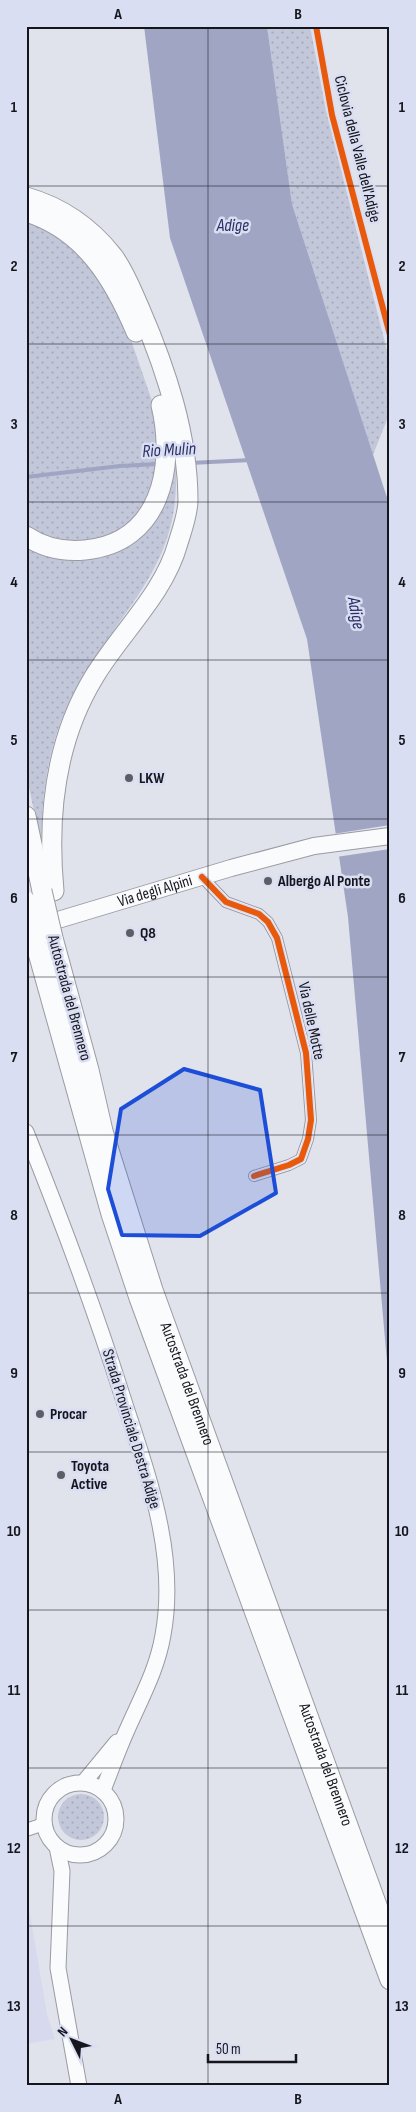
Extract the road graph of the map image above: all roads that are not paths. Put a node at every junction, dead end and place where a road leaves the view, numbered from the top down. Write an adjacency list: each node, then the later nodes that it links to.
1 (26, 197): 3 (highway)
2 (26, 212): 3 (highway)
3 (175, 446): 4 (highway); 8 (highway)
4 (26, 536)
5 (26, 816): 8 (highway, Autostrada del Brennero)
6 (390, 836): 7 (main road, Via degli Alpini)
7 (202, 877): 9 (main road, Via degli Alpini); 11 (street, Via delle Motte)
8 (41, 894): 20 (highway, Autostrada del Brennero, bridge); 21 (highway, Autostrada del Brennero, bridge)
9 (26, 930)
10 (26, 1132): 12 (main road, Strada Provinciale Destra Adige)
11 (254, 1176)
12 (126, 1731): 13 (main road, Strada Provinciale Destra Adige); 14 (main road, Strada Provinciale Destra Adige)
13 (84, 1782): 14 (main road); 15 (main road)
14 (103, 1790): 18 (main road)
15 (44, 1824): 16 (street); 17 (main road)
16 (26, 1830)
17 (57, 1847): 18 (main road); 19 (main road)
18 (76, 1855): 19 (main road)
19 (60, 1940): 22 (main road)
20 (390, 1940)
21 (390, 1980)
22 (80, 2086)

